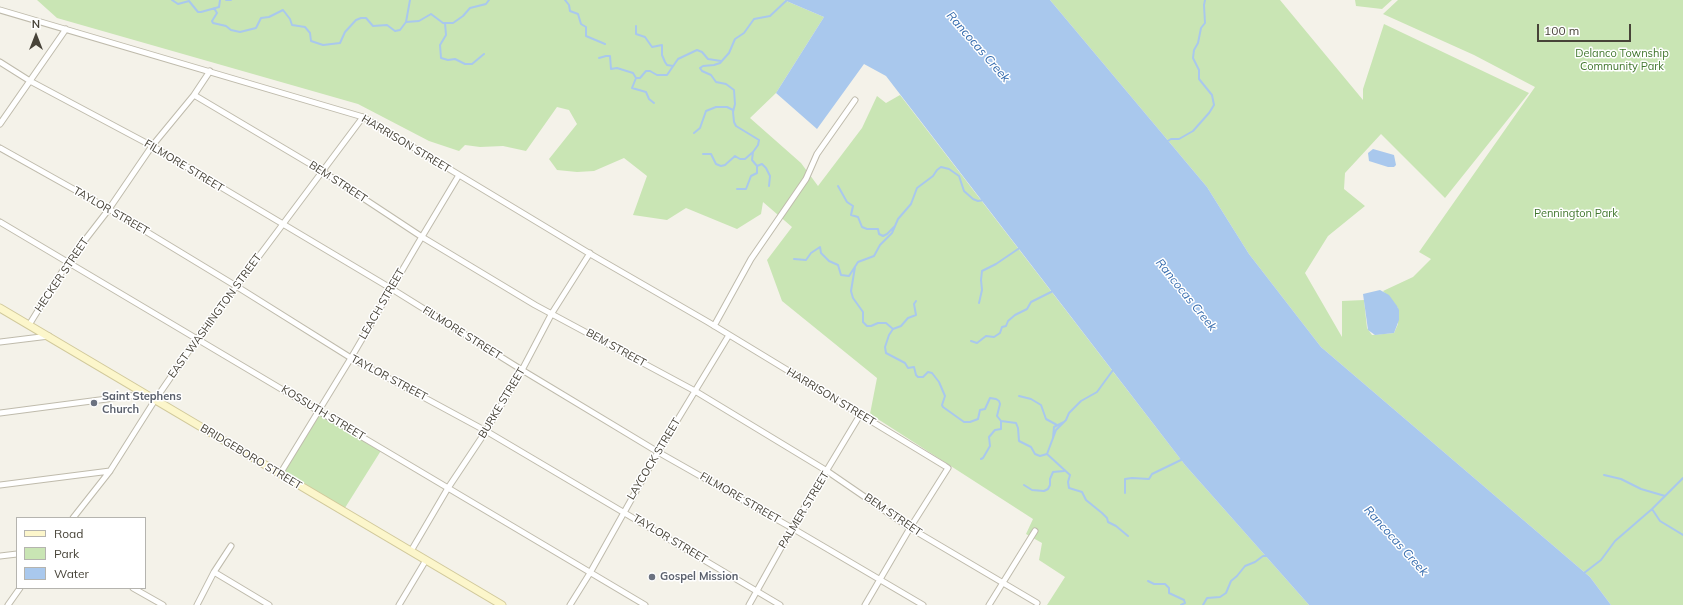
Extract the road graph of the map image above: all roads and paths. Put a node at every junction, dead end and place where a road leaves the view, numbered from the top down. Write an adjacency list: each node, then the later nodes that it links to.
1 (0, 10): 2 (street, HARRISON STREET)
2 (66, 29): 4 (street, HARRISON STREET); 5 (street)
3 (0, 62): 5 (street, FILMORE STREET)
4 (210, 71): 6 (street, HECKER STREET); 8 (street, HARRISON STREET)
5 (30, 81): 9 (street); 10 (street, FILMORE STREET)
6 (194, 95): 10 (street, HECKER STREET); 12 (street, BEM STREET)
7 (855, 100): 25 (street)
8 (363, 117): 12 (street, EAST WASHINGTON STREET); 13 (street, HARRISON STREET)
9 (0, 124)
10 (152, 146): 14 (street, HECKER STREET); 16 (street, FILMORE STREET)
11 (0, 148): 14 (street, TAYLOR STREET)
12 (322, 171): 16 (street, EAST WASHINGTON STREET); 17 (street, BEM STREET)
13 (459, 175): 17 (street, LEACH STREET); 18 (street, HARRISON STREET)
14 (109, 209): 19 (street, HECKER STREET); 20 (street, TAYLOR STREET)
15 (0, 222): 19 (street, KOSSUTH STREET)
16 (282, 224): 20 (street, EAST WASHINGTON STREET); 21 (street, FILMORE STREET)
17 (422, 237): 21 (street, LEACH STREET); 23 (street, BEM STREET)
18 (590, 253): 23 (street, BURKE STREET); 25 (street, HARRISON STREET)
19 (68, 262): 24 (street, HECKER STREET); 28 (street, KOSSUTH STREET)
20 (236, 286): 28 (street, EAST WASHINGTON STREET); 30 (street, TAYLOR STREET)
21 (392, 289): 30 (street, LEACH STREET); 31 (street, FILMORE STREET)
22 (0, 308): 24 (main road, BRIDGEBORO STREET)
23 (552, 313): 31 (street, BURKE STREET); 32 (street, BEM STREET)
24 (29, 325): 27 (main road, BRIDGEBORO STREET)
25 (714, 326): 26 (street, HARRISON STREET)
26 (729, 335): 32 (street, LAYCOCK STREET); 37 (street, HARRISON STREET)
27 (48, 336): 29 (street); 33 (main road, BRIDGEBORO STREET)
28 (197, 338): 34 (street, EAST WASHINGTON STREET); 35 (street, KOSSUTH STREET)
29 (0, 342)
30 (351, 358): 35 (street, LEACH STREET); 38 (street, TAYLOR STREET)
31 (522, 370): 38 (street, BURKE STREET); 39 (street, FILMORE STREET)
32 (694, 391): 39 (street, LAYCOCK STREET); 41 (street, BEM STREET)
33 (145, 394): 34 (main road, BRIDGEBORO STREET); 36 (street)
34 (155, 400): 40 (street, EAST WASHINGTON STREET); 42 (main road, BRIDGEBORO STREET)
35 (319, 412): 42 (street, LEACH STREET); 44 (street, KOSSUTH STREET)
36 (0, 413)
37 (860, 415): 41 (street, PALMER STREET); 48 (street, HARRISON STREET)
38 (486, 430): 44 (street, BURKE STREET); 45 (street, TAYLOR STREET)
39 (658, 452): 45 (street, LAYCOCK STREET); 47 (street, FILMORE STREET)
40 (110, 471): 43 (street); 46 (street, EAST WASHINGTON STREET)
41 (827, 471): 47 (street, PALMER STREET); 48 (street, BEM STREET)
42 (280, 474): 51 (main road, BRIDGEBORO STREET)
43 (0, 485)
44 (448, 488): 51 (street, BURKE STREET); 56 (street, KOSSUTH STREET)
45 (624, 512): 56 (street, LAYCOCK STREET); 61 (street, TAYLOR STREET)
46 (74, 517)
47 (792, 528): 57 (street, FILMORE STREET); 61 (street, PALMER STREET)
48 (910, 528): 57 (street); 58 (street, BEM STREET)
49 (1035, 531): 58 (street)
50 (231, 546): 55 (street)
51 (412, 552): 54 (main road, BRIDGEBORO STREET)
52 (16, 554): 53 (street)
53 (0, 556)
54 (426, 560): 67 (street); 68 (main road, BRIDGEBORO STREET)
55 (214, 572): 65 (street); 66 (street)
56 (590, 573): 69 (street, LAYCOCK STREET); 70 (street, KOSSUTH STREET)
57 (879, 580): 73 (street); 74 (street, FILMORE STREET)
58 (1002, 582): 62 (street, BEM STREET); 75 (street)
59 (19, 589): 63 (street)
60 (135, 589): 64 (street)
61 (757, 592): 71 (street, PALMER STREET); 72 (street, TAYLOR STREET)
62 (1037, 603)
63 (8, 605)
64 (163, 605)
65 (196, 605)
66 (269, 605)
67 (399, 605)
68 (502, 605)
69 (570, 605)
70 (645, 605)
71 (749, 605)
72 (780, 605)
73 (865, 605)
74 (923, 605)
75 (989, 605)

